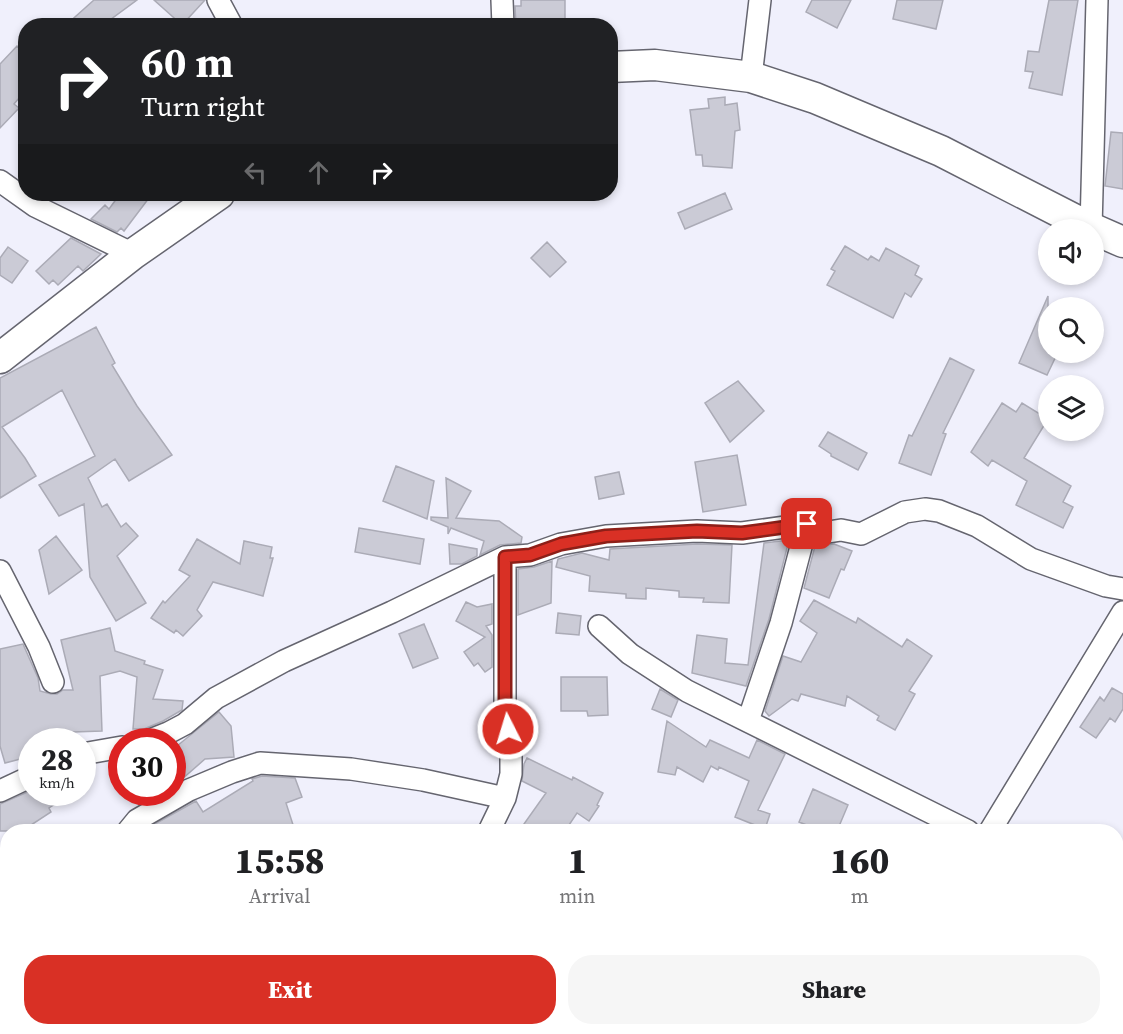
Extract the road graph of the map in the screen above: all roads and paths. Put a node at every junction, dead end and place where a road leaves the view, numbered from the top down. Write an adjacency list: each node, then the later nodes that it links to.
1 (218, 0): 5 (street)
2 (502, 0): 6 (street)
3 (760, 0): 8 (street)
4 (1097, 0): 14 (street)
5 (228, 18)
6 (503, 18)
7 (618, 67): 8 (street)
8 (751, 77): 13 (street)
9 (0, 181): 10 (street)
10 (18, 194)
11 (28, 201): 17 (street)
12 (209, 201): 17 (street)
13 (1072, 219)
14 (1090, 219)
15 (1104, 234): 16 (street)
16 (1123, 242)
17 (133, 254): 18 (street)
18 (0, 358)
19 (807, 524): 20 (street); 22 (street); 26 (street)
20 (505, 557): 27 (street); 30 (street)
21 (0, 572): 25 (street)
22 (1123, 589)
23 (1123, 612): 34 (street)
24 (599, 626): 26 (street)
25 (53, 682)
26 (748, 721): 33 (street)
27 (176, 728)
28 (18, 783): 29 (street)
29 (0, 791)
30 (505, 798): 31 (street); 32 (street)
31 (134, 824)
32 (492, 824)
33 (954, 824)
34 (994, 824)

